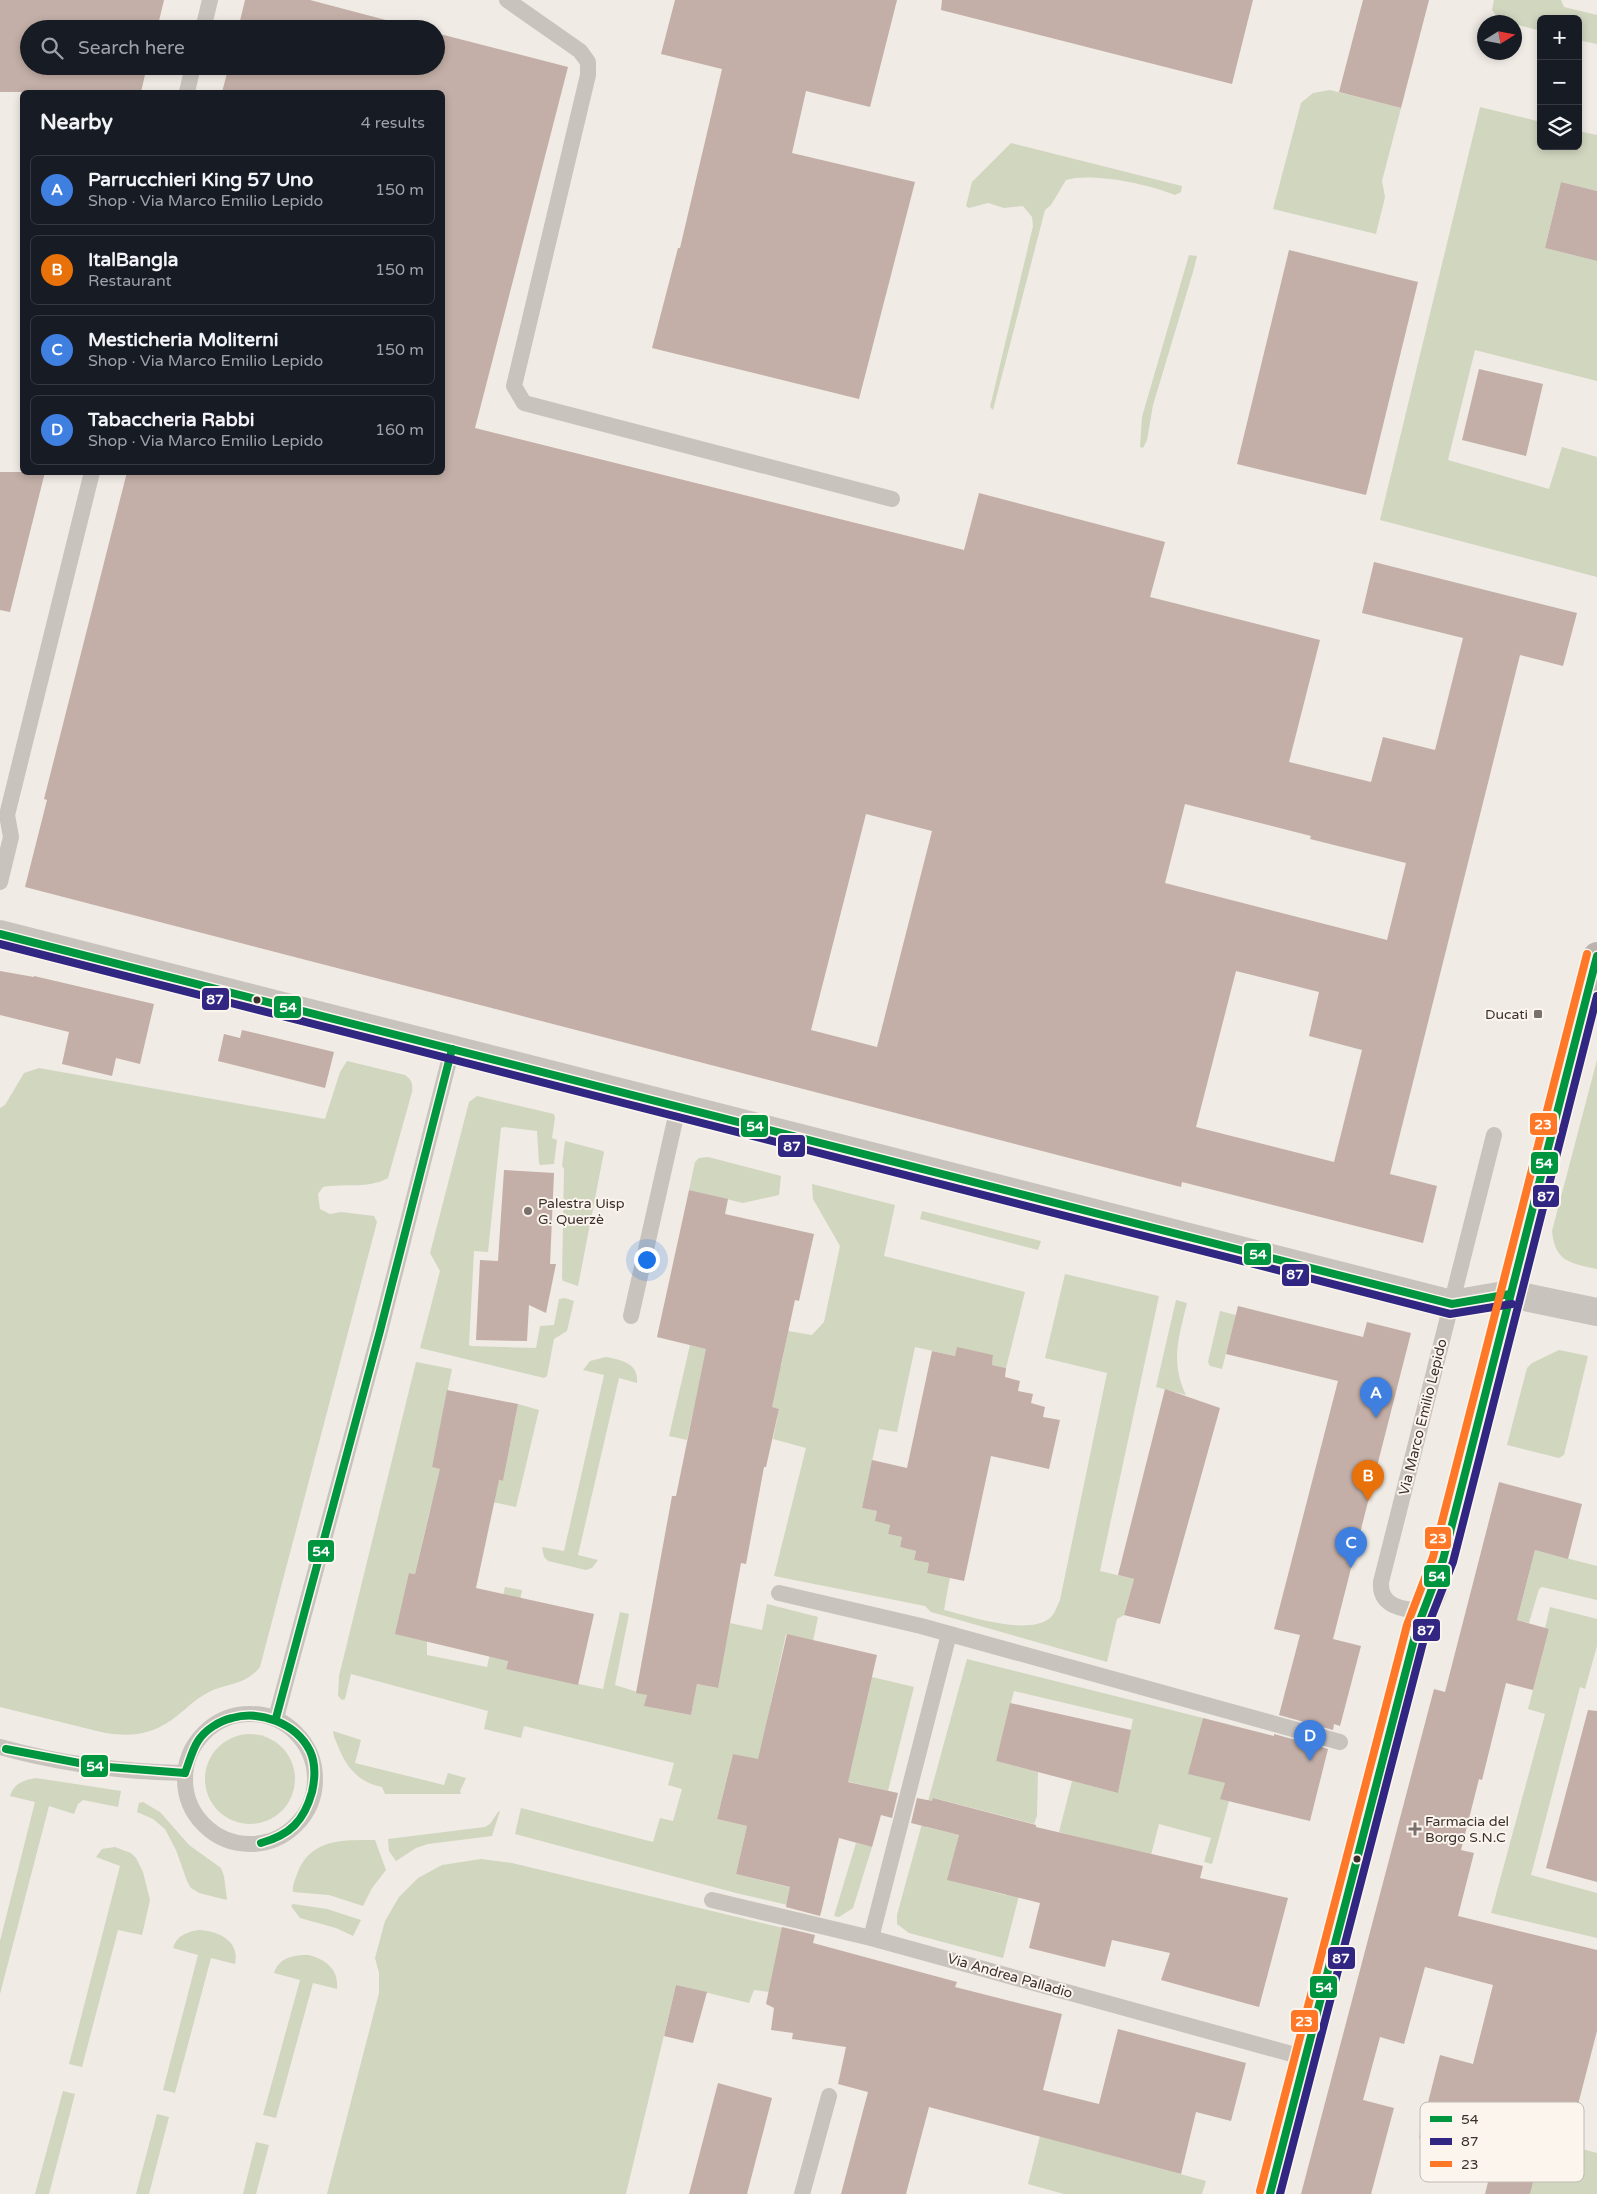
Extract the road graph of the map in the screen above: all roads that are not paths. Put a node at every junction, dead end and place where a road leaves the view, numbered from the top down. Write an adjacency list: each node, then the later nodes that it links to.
1 (210, 0): 3 (lane)
2 (507, 0): 7 (lane)
3 (205, 20)
4 (191, 75): 5 (lane)
5 (187, 90)
6 (91, 475): 8 (lane)
7 (892, 499)
8 (3, 814): 9 (lane)
9 (0, 882)
10 (0, 934): 12 (street)
11 (1597, 956): 15 (main road)
12 (452, 1050): 13 (street); 22 (lane)
13 (678, 1107): 16 (street); 18 (lane)
14 (1494, 1135): 16 (lane, Via Marco Emilio Lepido)
15 (1510, 1294): 16 (street); 17 (street); 20 (main road)
16 (1452, 1304): 20 (lane, Via Marco Emilio Lepido)
17 (1597, 1312)
18 (631, 1316)
19 (779, 1593): 21 (lane)
20 (1424, 1611): 28 (main road)
21 (949, 1634): 23 (lane); 27 (lane)
22 (276, 1718): 25 (lane); 25 (lane)
23 (1340, 1742)
24 (0, 1747): 25 (lane)
25 (185, 1773)
26 (712, 1900): 27 (lane, Via Andrea Palladio)
27 (871, 1938): 28 (lane, Via Andrea Palladio)
28 (1306, 2058): 31 (main road)
29 (829, 2096): 30 (lane)
30 (802, 2194)
31 (1270, 2194)

